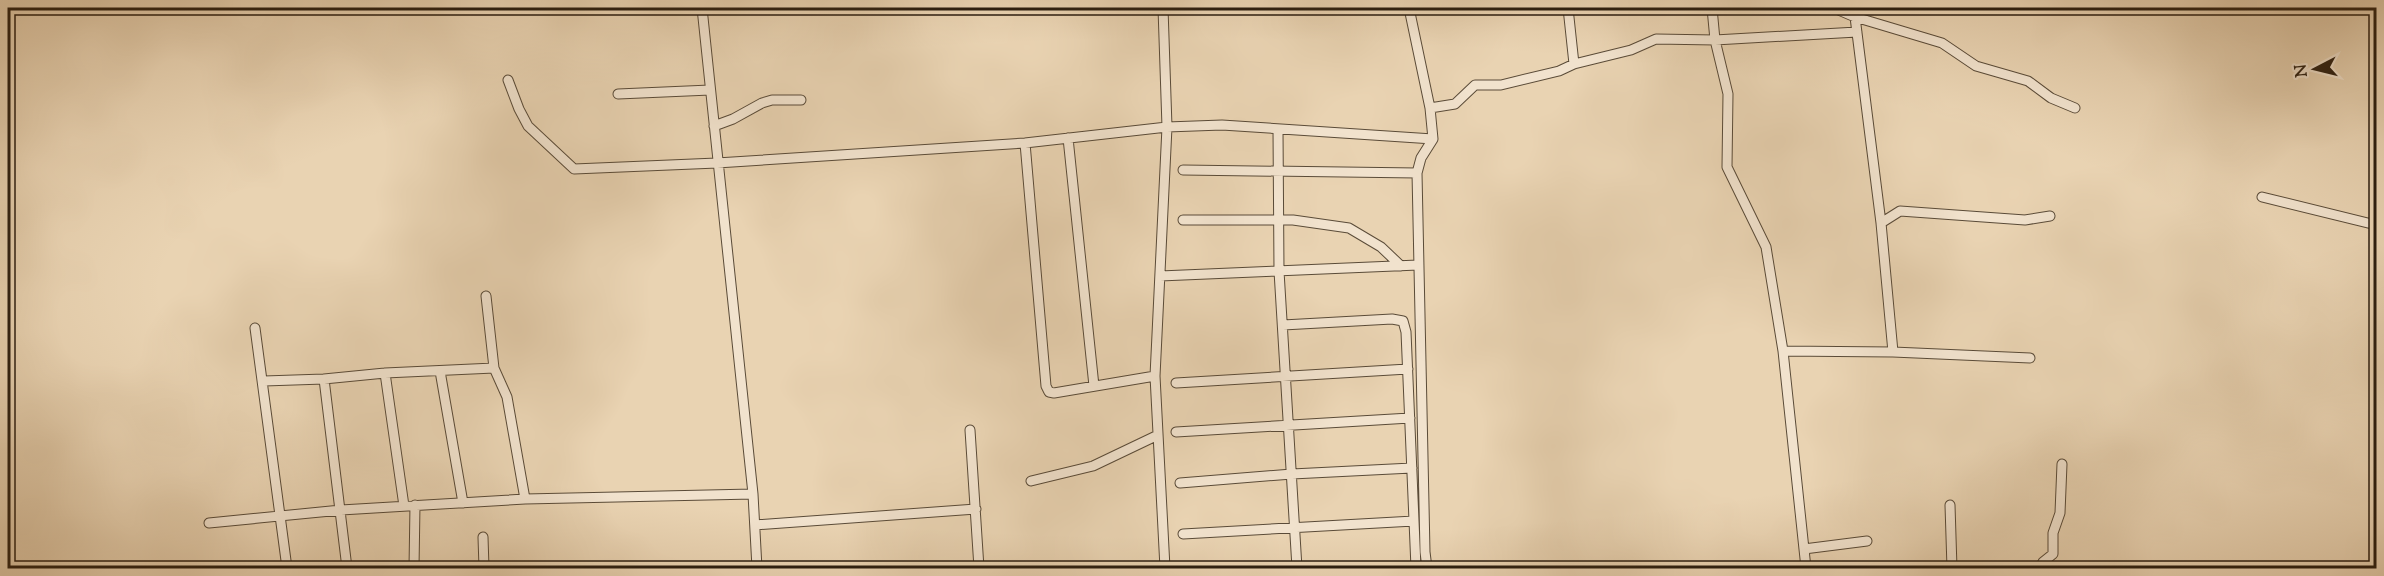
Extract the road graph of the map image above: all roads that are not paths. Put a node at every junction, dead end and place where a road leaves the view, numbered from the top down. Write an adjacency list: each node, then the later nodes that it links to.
1 (702, 8): 12 (street)
2 (1163, 8): 18 (street)
3 (1409, 8): 15 (street)
4 (1568, 8): 10 (street)
5 (1712, 8): 9 (street)
6 (1834, 8): 7 (street)
7 (1855, 17): 8 (street); 16 (street)
8 (1857, 32): 9 (street); 31 (street)
9 (1715, 40): 10 (street); 40 (street)
10 (1574, 64): 15 (street)
11 (508, 80): 23 (street)
12 (710, 90): 13 (street); 17 (street)
13 (618, 94)
14 (801, 100): 17 (street)
15 (1430, 108): 21 (street)
16 (2075, 108)
17 (714, 126): 23 (street)
18 (1167, 127): 19 (street); 20 (street); 36 (street)
19 (1278, 130): 21 (street); 25 (street)
20 (1068, 138): 22 (street); 52 (street)
21 (1433, 140): 26 (street)
22 (1025, 143): 23 (street); 52 (street)
23 (717, 163): 63 (street)
24 (1183, 170): 25 (street)
25 (1278, 171): 26 (street); 30 (street)
26 (1417, 173): 34 (street)
27 (2262, 197): 32 (street)
28 (2050, 216): 31 (street)
29 (1183, 220): 30 (street)
30 (1279, 221): 33 (street); 35 (street)
31 (1881, 223): 41 (street)
32 (2376, 225)
33 (1401, 266): 34 (street); 35 (street)
34 (1419, 266): 89 (street)
35 (1280, 271): 36 (street); 38 (street)
36 (1160, 276): 47 (street)
37 (486, 296): 43 (street)
38 (1283, 325): 44 (street); 48 (street)
39 (255, 328): 50 (street)
40 (1783, 351): 41 (street); 79 (street)
41 (1893, 352): 42 (street)
42 (2030, 358)
43 (494, 368): 45 (street); 64 (street)
44 (1408, 369): 48 (street); 53 (street)
45 (440, 371): 46 (street); 65 (street)
46 (385, 373): 49 (street); 68 (street)
47 (1155, 376): 52 (street); 57 (street)
48 (1286, 376): 51 (street); 54 (street)
49 (324, 379): 50 (street); 70 (street)
50 (264, 381): 71 (street)
51 (1176, 383)
52 (1094, 386)
53 (1410, 418): 54 (street); 59 (street)
54 (1289, 426): 56 (street); 60 (street)
55 (970, 430): 69 (street)
56 (1176, 432)
57 (1158, 435): 61 (street); 86 (street)
58 (2062, 464): 92 (street)
59 (1412, 468): 60 (street); 72 (street)
60 (1292, 474): 62 (street); 75 (street)
61 (1030, 481)
62 (1180, 483)
63 (753, 494): 64 (street); 74 (street)
64 (525, 499): 65 (street)
65 (463, 503): 66 (street)
66 (415, 505): 68 (street); 82 (street)
67 (1950, 505): 91 (street)
68 (404, 506): 70 (street)
69 (976, 509): 74 (street); 85 (street)
70 (341, 510): 71 (street); 81 (street)
71 (280, 516): 73 (street); 80 (street)
72 (1414, 521): 75 (street); 88 (street)
73 (209, 523)
74 (755, 525): 84 (street)
75 (1295, 527): 76 (street); 87 (street)
76 (1183, 534)
77 (483, 537): 83 (street)
78 (1867, 541): 79 (street)
79 (1804, 549): 90 (street)
80 (287, 568)
81 (346, 568)
82 (414, 568)
83 (484, 568)
84 (757, 568)
85 (980, 568)
86 (1165, 568)
87 (1297, 568)
88 (1416, 568)
89 (1427, 568)
90 (1806, 568)
91 (1952, 568)
92 (2040, 568)

